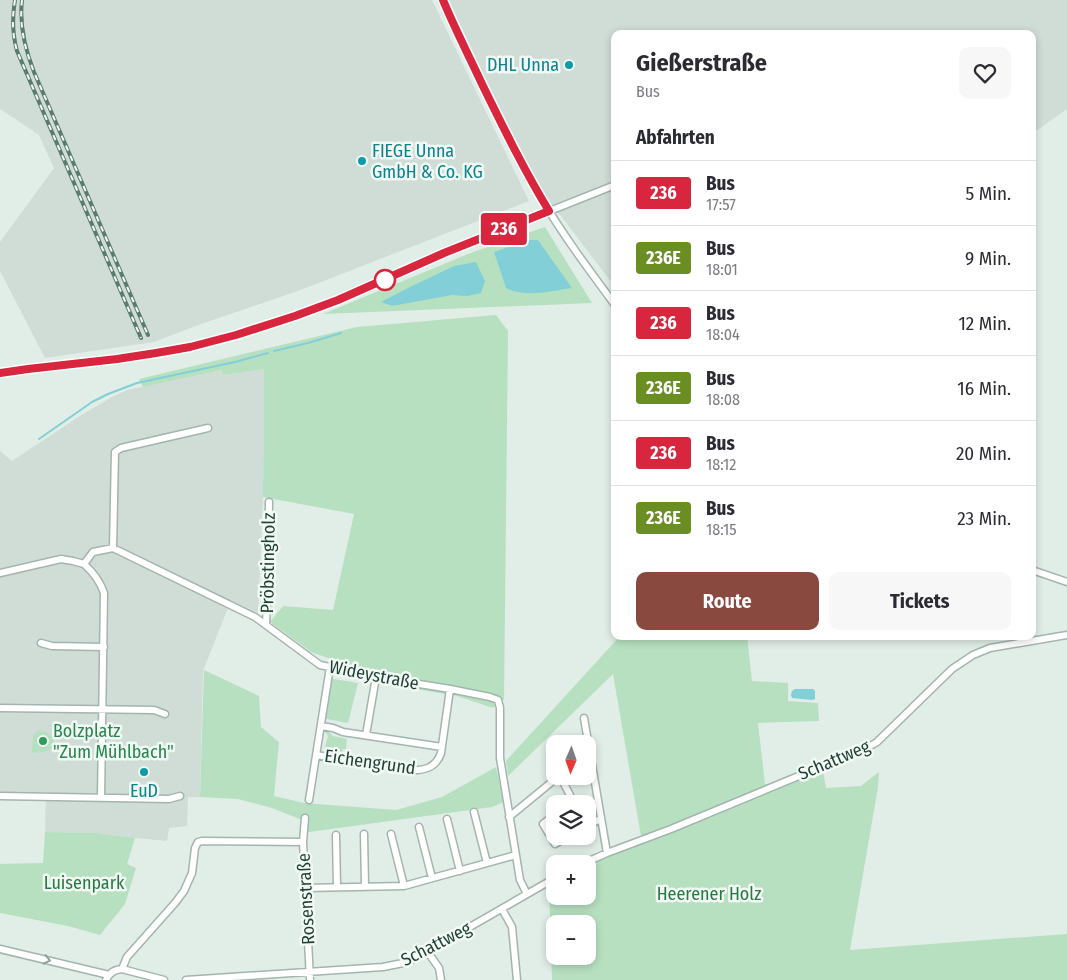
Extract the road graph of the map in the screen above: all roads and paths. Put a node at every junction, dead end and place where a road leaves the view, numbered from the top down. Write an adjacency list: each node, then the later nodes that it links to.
1 (443, 0): 3 (street)
2 (611, 187): 3 (street)
3 (549, 211): 4 (street); 5 (street)
4 (611, 299)
5 (0, 373)
6 (208, 428): 8 (street)
7 (269, 502): 13 (street, Pröbstingholz)
8 (113, 548): 9 (street); 13 (street, Wideystraße)
9 (84, 564): 11 (street); 16 (street)
10 (1036, 571): 12 (street)
11 (0, 573)
12 (1067, 582)
13 (266, 625): 17 (street, Wideystraße)
14 (1067, 635): 46 (street, Schattweg)
15 (41, 643): 16 (street)
16 (104, 647): 21 (street)
17 (330, 667): 18 (street, Wideystraße); 24 (street)
18 (376, 677): 19 (street, Wideystraße); 26 (street, Eichengrund)
19 (450, 689): 27 (street, Eichengrund); 36 (street, Wideystraße)
20 (0, 708): 21 (street)
21 (102, 710): 22 (street); 33 (street)
22 (165, 714)
23 (584, 718): 25 (street)
24 (321, 726): 26 (street, Eichengrund); 28 (street)
25 (586, 735)
26 (366, 736): 27 (street, Eichengrund)
27 (442, 748): 28 (street, Eichengrund)
28 (316, 755): 34 (street)
29 (548, 785): 36 (street)
30 (594, 785): 39 (street)
31 (0, 796): 33 (street)
32 (180, 796): 33 (street)
33 (101, 798)
34 (309, 800)
35 (474, 812): 49 (street)
36 (509, 817): 47 (street, Wideystraße)
37 (305, 818): 45 (street, Rosenstraße)
38 (447, 819): 50 (street)
39 (600, 819): 40 (street); 46 (street)
40 (596, 821)
41 (419, 828): 51 (street)
42 (364, 834): 54 (street)
43 (391, 834): 55 (street)
44 (336, 835): 53 (street)
45 (304, 842): 56 (street, Rosenstraße); 61 (street)
46 (607, 853): 48 (street, Schattweg)
47 (516, 855): 49 (street); 57 (street, Wideystraße)
48 (596, 858)
49 (487, 863): 50 (street)
50 (460, 871): 51 (street)
51 (432, 878): 55 (street)
52 (546, 883): 57 (street, Schattweg)
53 (337, 886): 54 (street); 56 (street)
54 (365, 886): 55 (street)
55 (404, 886)
56 (305, 888): 62 (street, Rosenstraße)
57 (527, 894): 58 (street, Schattweg)
58 (502, 909): 60 (street, Schattweg); 68 (street)
59 (0, 949): 63 (street, one-way to 63)
60 (427, 951): 62 (street, Schattweg); 67 (street)
61 (122, 969): 63 (street); 64 (street)
62 (310, 971): 65 (street, Schattweg); 66 (street, Rosenstraße)
63 (108, 977)
64 (164, 980)
65 (186, 980)
66 (310, 980)
67 (441, 980)
68 (517, 980)

